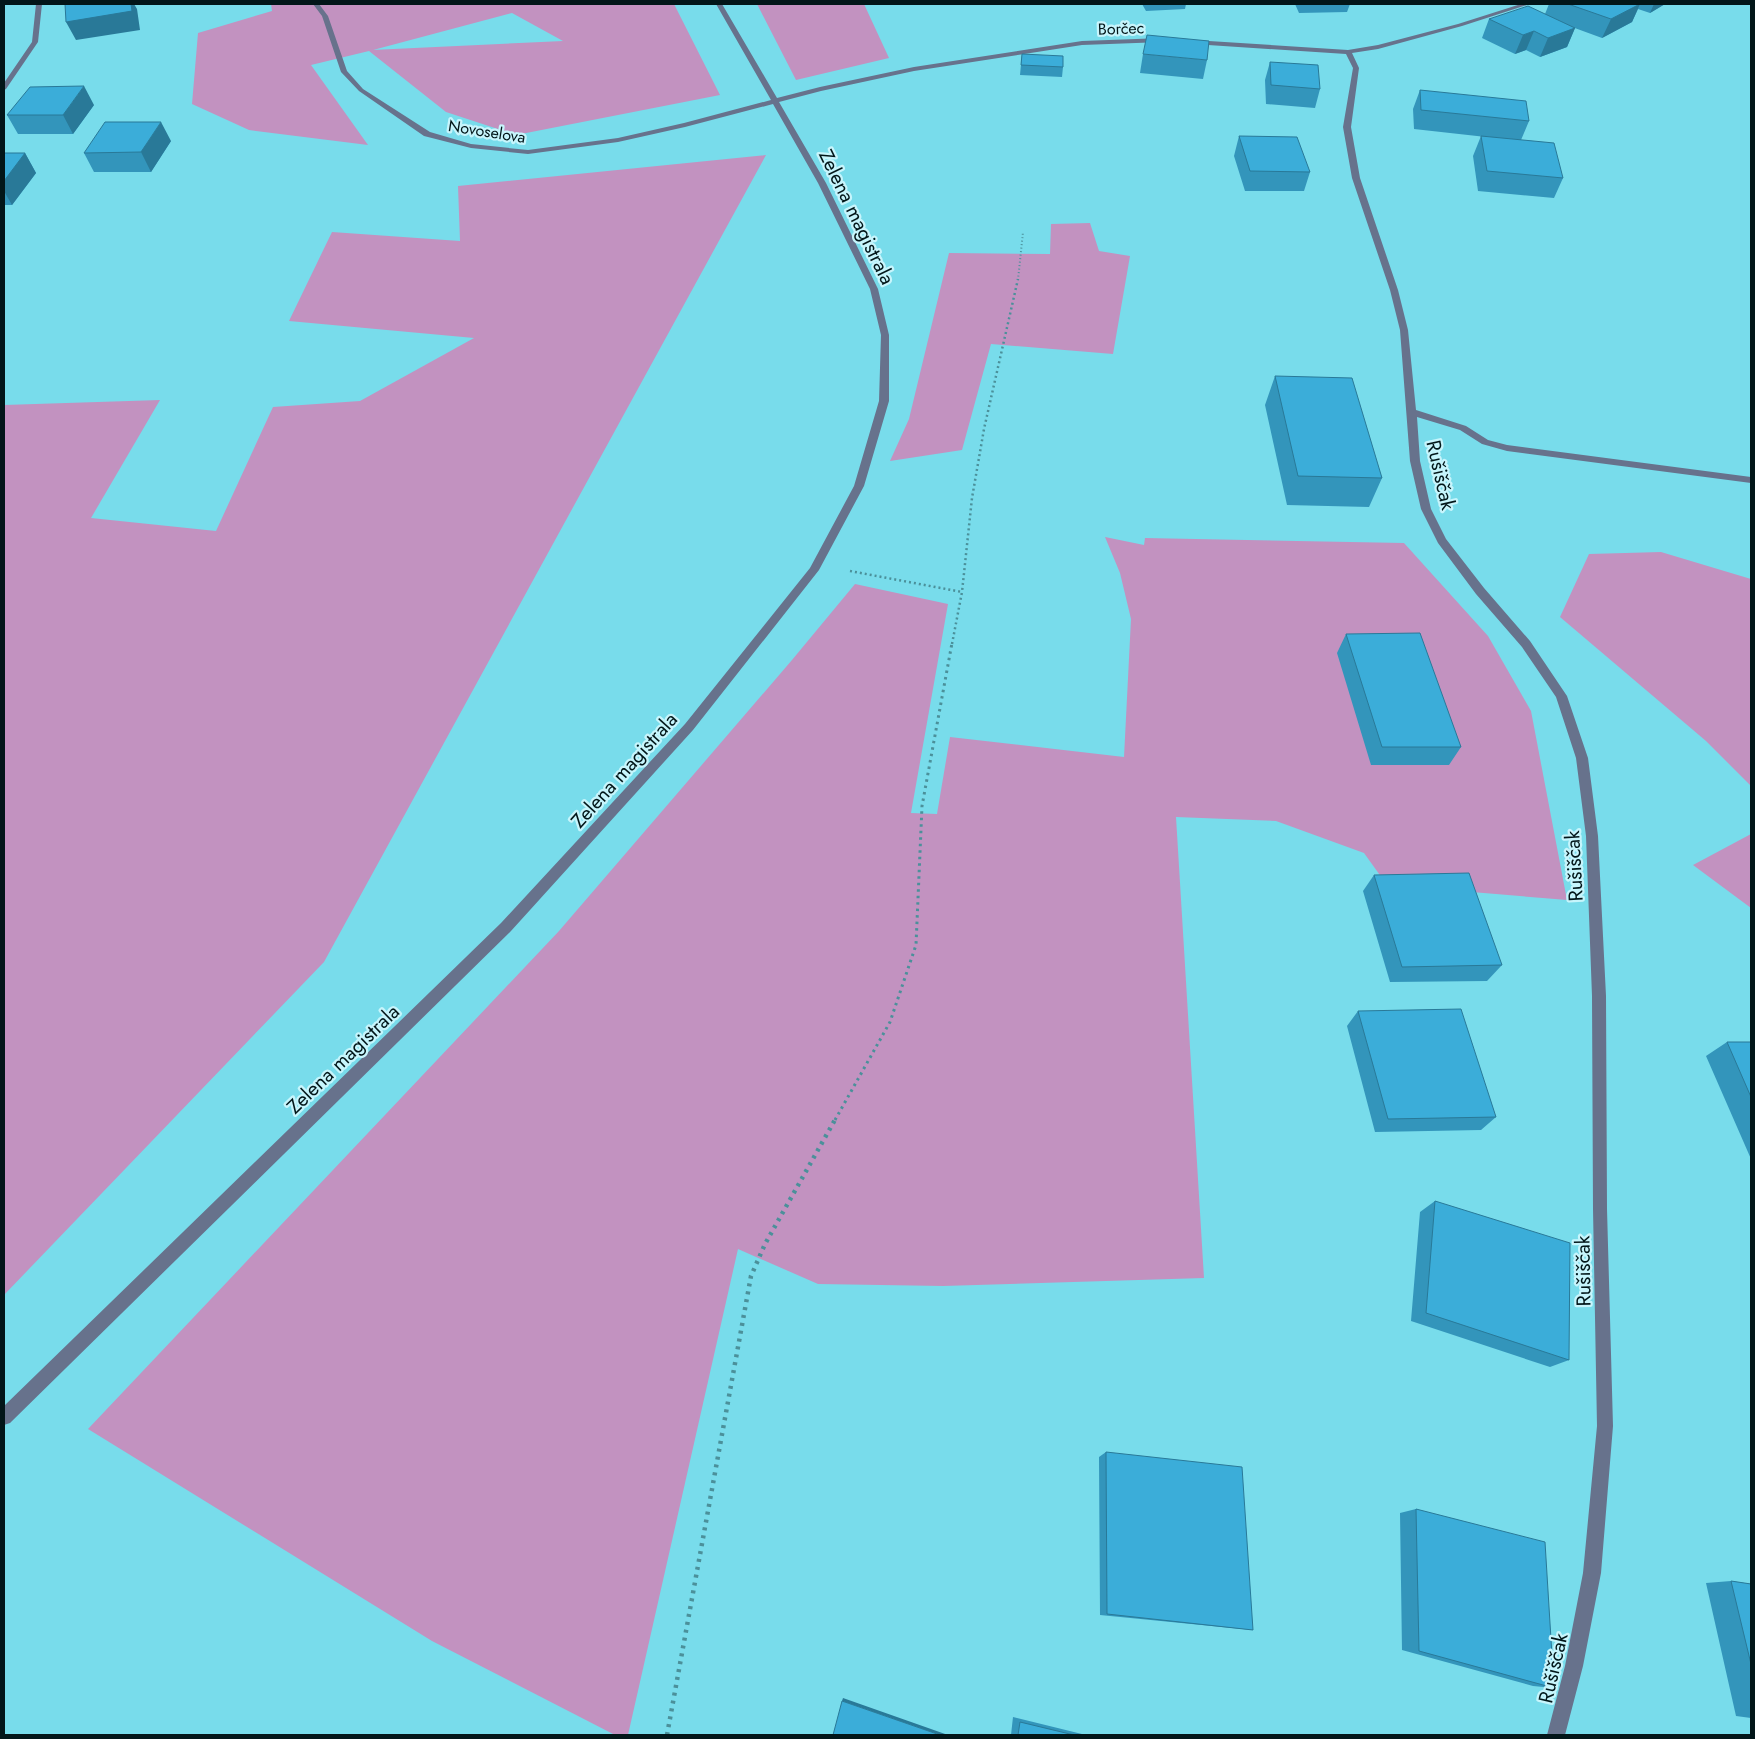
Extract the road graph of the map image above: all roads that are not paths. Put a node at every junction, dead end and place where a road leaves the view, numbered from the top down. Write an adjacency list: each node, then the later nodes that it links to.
1 (39, 4): 8 (street)
2 (316, 4): 9 (street, Novoselova)
3 (719, 4): 9 (street, Zelena magistrala)
4 (1527, 4): 7 (street)
5 (1176, 41): 9 (street, Borčec)
6 (1186, 41): 7 (street)
7 (1348, 52): 10 (street, Rušiščak)
8 (4, 88)
9 (776, 102): 12 (street, Zelena magistrala)
10 (1412, 412): 11 (street); 13 (street, Rušiščak)
11 (1751, 480)
12 (4, 1417)
13 (1556, 1735)

